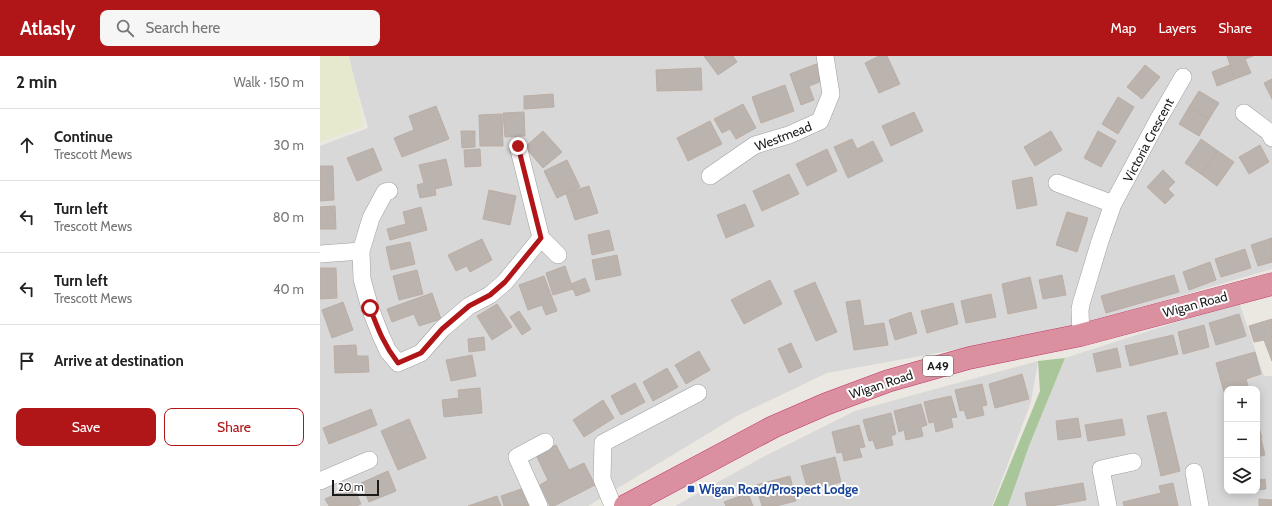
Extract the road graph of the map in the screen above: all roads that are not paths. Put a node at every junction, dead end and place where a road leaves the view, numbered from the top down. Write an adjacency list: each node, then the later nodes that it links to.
1 (824, 56): 6 (street, Westmead)
2 (1183, 77): 9 (street, Victoria Crescent)
3 (1244, 113): 4 (street)
4 (1272, 138)
5 (518, 146): 10 (street)
6 (710, 176)
7 (1057, 183): 9 (street)
8 (389, 191): 11 (street)
9 (1113, 204): 15 (street, Victoria Crescent)
10 (541, 238): 11 (street); 13 (street)
11 (361, 251): 12 (street)
12 (320, 254)
13 (558, 255)
14 (1272, 284): 15 (highway, Wigan Road / A49)
15 (1081, 335): 24 (highway, Wigan Road / A49)
16 (698, 393): 23 (street)
17 (545, 442): 22 (street)
18 (369, 460): 21 (street)
19 (1133, 462): 25 (street)
20 (1194, 472): 26 (street)
21 (320, 480)
22 (538, 506)
23 (613, 506)
24 (625, 506)
25 (1108, 506)
26 (1200, 506)

